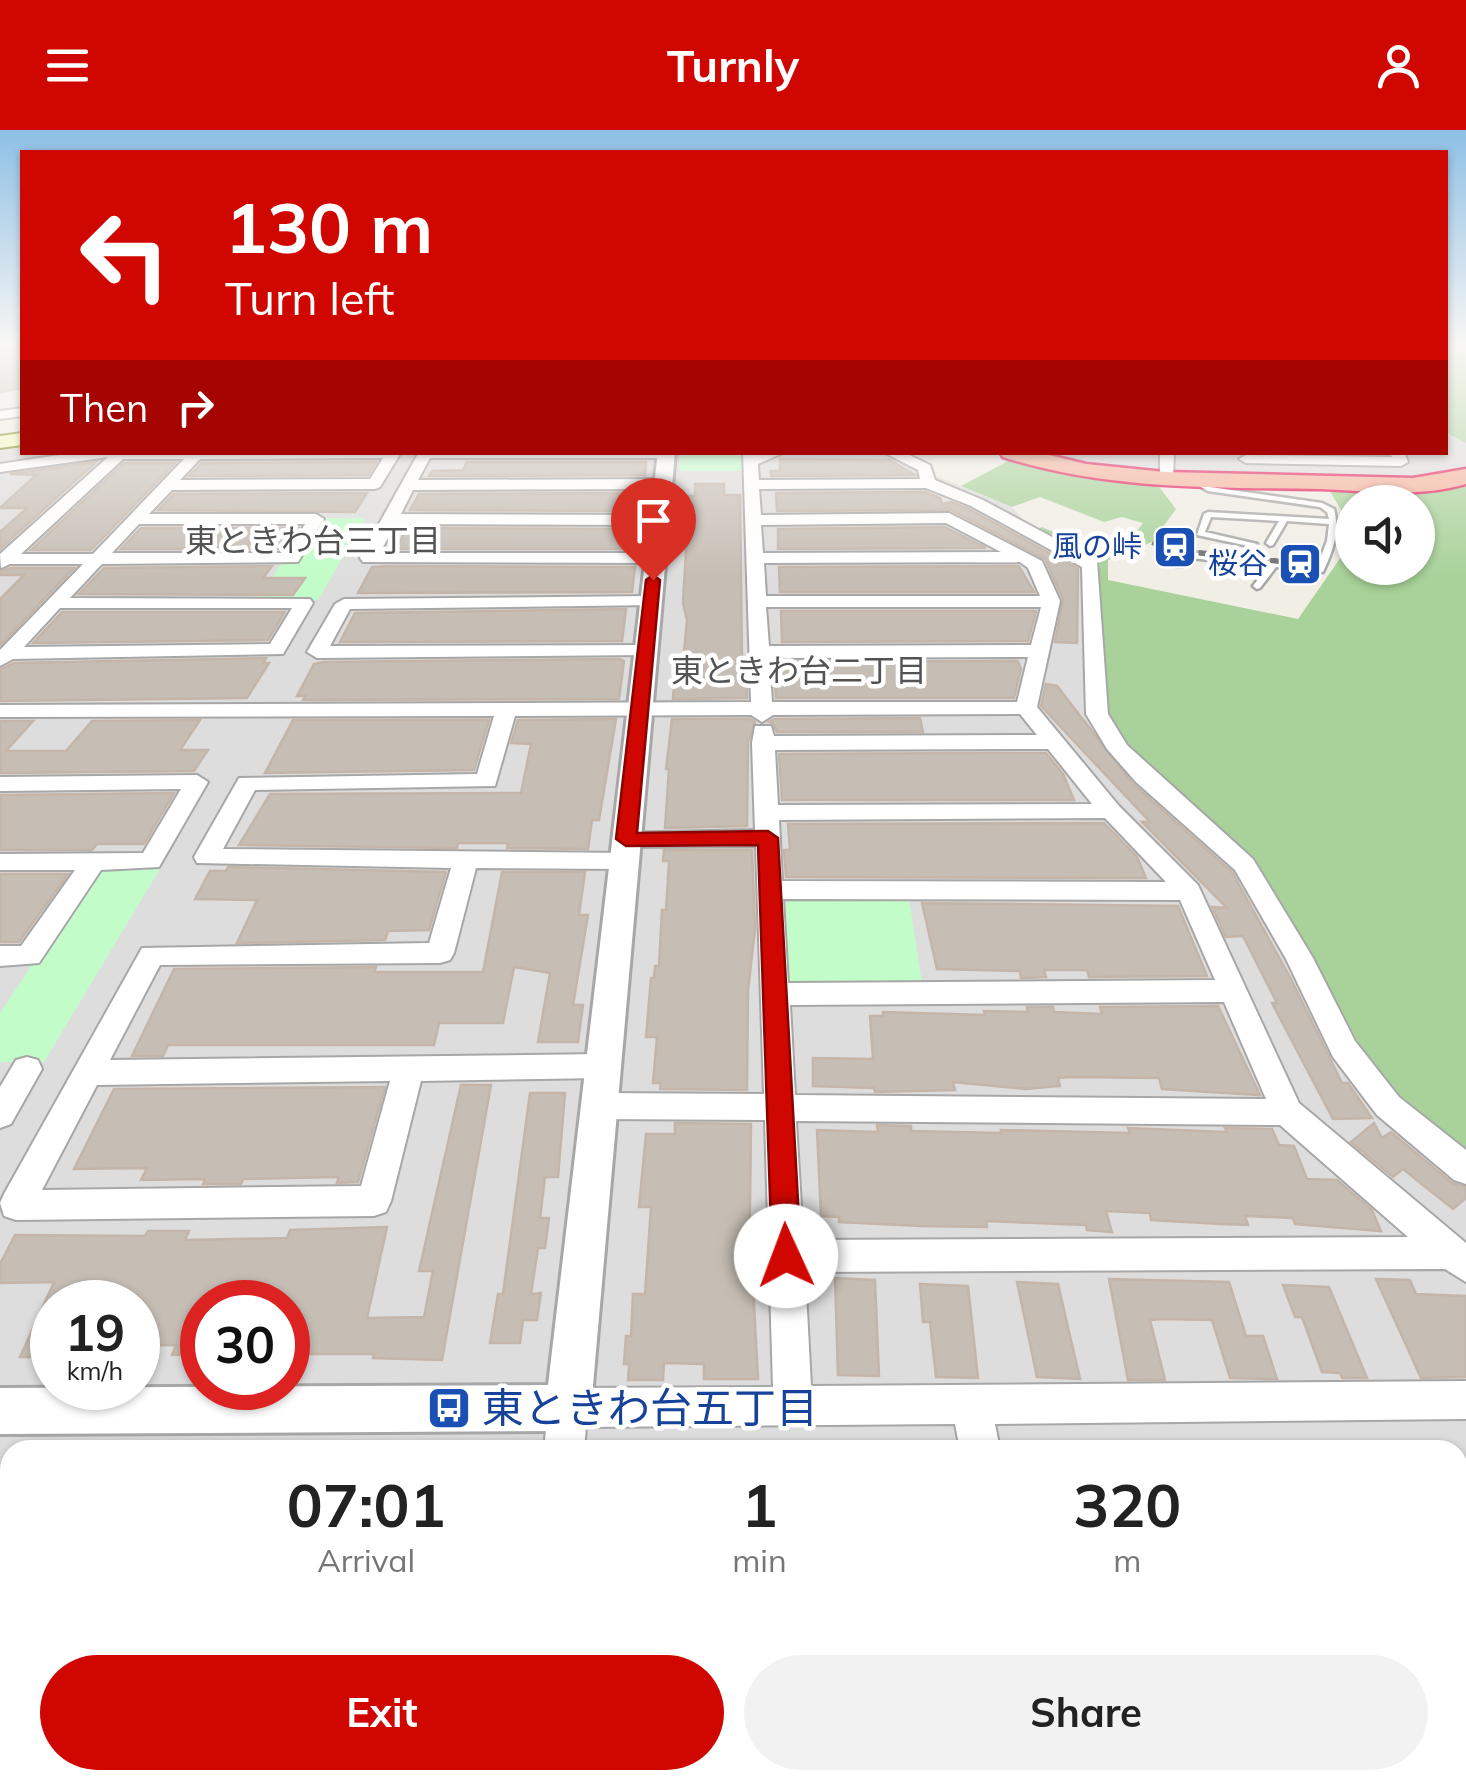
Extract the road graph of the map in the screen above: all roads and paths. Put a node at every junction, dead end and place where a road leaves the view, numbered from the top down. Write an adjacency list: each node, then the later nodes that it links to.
1 (102, 455): 14 (street)
2 (115, 455): 36 (street)
3 (196, 455): 21 (street)
4 (392, 455): 21 (street)
5 (425, 455): 22 (street)
6 (469, 455): 12 (street)
7 (897, 455): 19 (street)
8 (1022, 455): 15 (highway)
9 (1398, 455): 10 (street)
10 (1324, 456): 13 (street)
11 (751, 457): 23 (street)
12 (665, 464): 22 (street); 26 (street)
13 (1247, 464): 17 (highway); 18 (highway)
14 (25, 465): 16 (street); 20 (street)
15 (1168, 465): 18 (highway)
16 (0, 468)
17 (1466, 476)
18 (1195, 480): 29 (lane)
19 (928, 483): 23 (street); 74 (street)
20 (0, 485)
21 (168, 485): 24 (street)
22 (408, 485): 25 (street)
23 (752, 485): 27 (street)
24 (136, 518): 35 (street); 35 (street)
25 (390, 519): 26 (street); 33 (street)
26 (659, 520): 33 (street)
27 (753, 520): 32 (street); 34 (street)
28 (1284, 520): 29 (lane); 30 (lane); 31 (lane)
29 (1334, 522): 38 (lane)
30 (1270, 543)
31 (1253, 544)
32 (1024, 557): 34 (street); 40 (street)
33 (655, 558): 41 (street)
34 (755, 558): 42 (street)
35 (98, 559): 36 (street); 43 (street)
36 (2, 561)
37 (1179, 564): 38 (lane)
38 (1272, 566): 39 (lane)
39 (1257, 586)
40 (1051, 601): 42 (street); 46 (street)
41 (651, 602): 44 (street); 44 (street)
42 (757, 602): 45 (street)
43 (55, 603): 47 (street); 47 (street)
44 (646, 648): 49 (street)
45 (759, 652): 46 (street); 52 (street)
46 (1040, 652): 48 (street)
47 (4, 657)
48 (1026, 708): 52 (street); 53 (street)
49 (640, 709): 50 (street); 52 (street); 57 (street)
50 (506, 710): 51 (street); 58 (street)
51 (0, 711)
52 (763, 725): 53 (street); 56 (street)
53 (1052, 742): 55 (street)
54 (0, 784): 59 (street)
55 (1110, 812): 56 (street); 62 (street)
56 (767, 825): 57 (street); 61 (street)
57 (625, 850): 58 (street); 66 (street)
58 (466, 860): 69 (street)
59 (94, 861): 60 (street); 63 (street)
60 (0, 862)
61 (770, 890): 62 (street); 65 (street)
62 (1189, 890): 64 (street)
63 (0, 956)
64 (1233, 991): 65 (street); 72 (street)
65 (775, 994): 71 (street)
66 (603, 1066): 68 (street); 70 (street)
67 (0, 1069): 73 (street)
68 (409, 1069): 69 (street); 69 (street)
69 (88, 1074)
70 (599, 1106): 71 (street); 81 (street)
71 (780, 1108): 72 (street); 75 (street)
72 (1288, 1112): 76 (street)
73 (0, 1115)
74 (1466, 1170)
75 (786, 1256): 76 (street); 79 (street)
76 (1458, 1259)
77 (1466, 1400): 78 (street)
78 (971, 1402): 79 (street); 82 (street)
79 (794, 1405): 81 (street)
80 (0, 1410): 81 (street)
81 (566, 1429)
82 (978, 1440)

